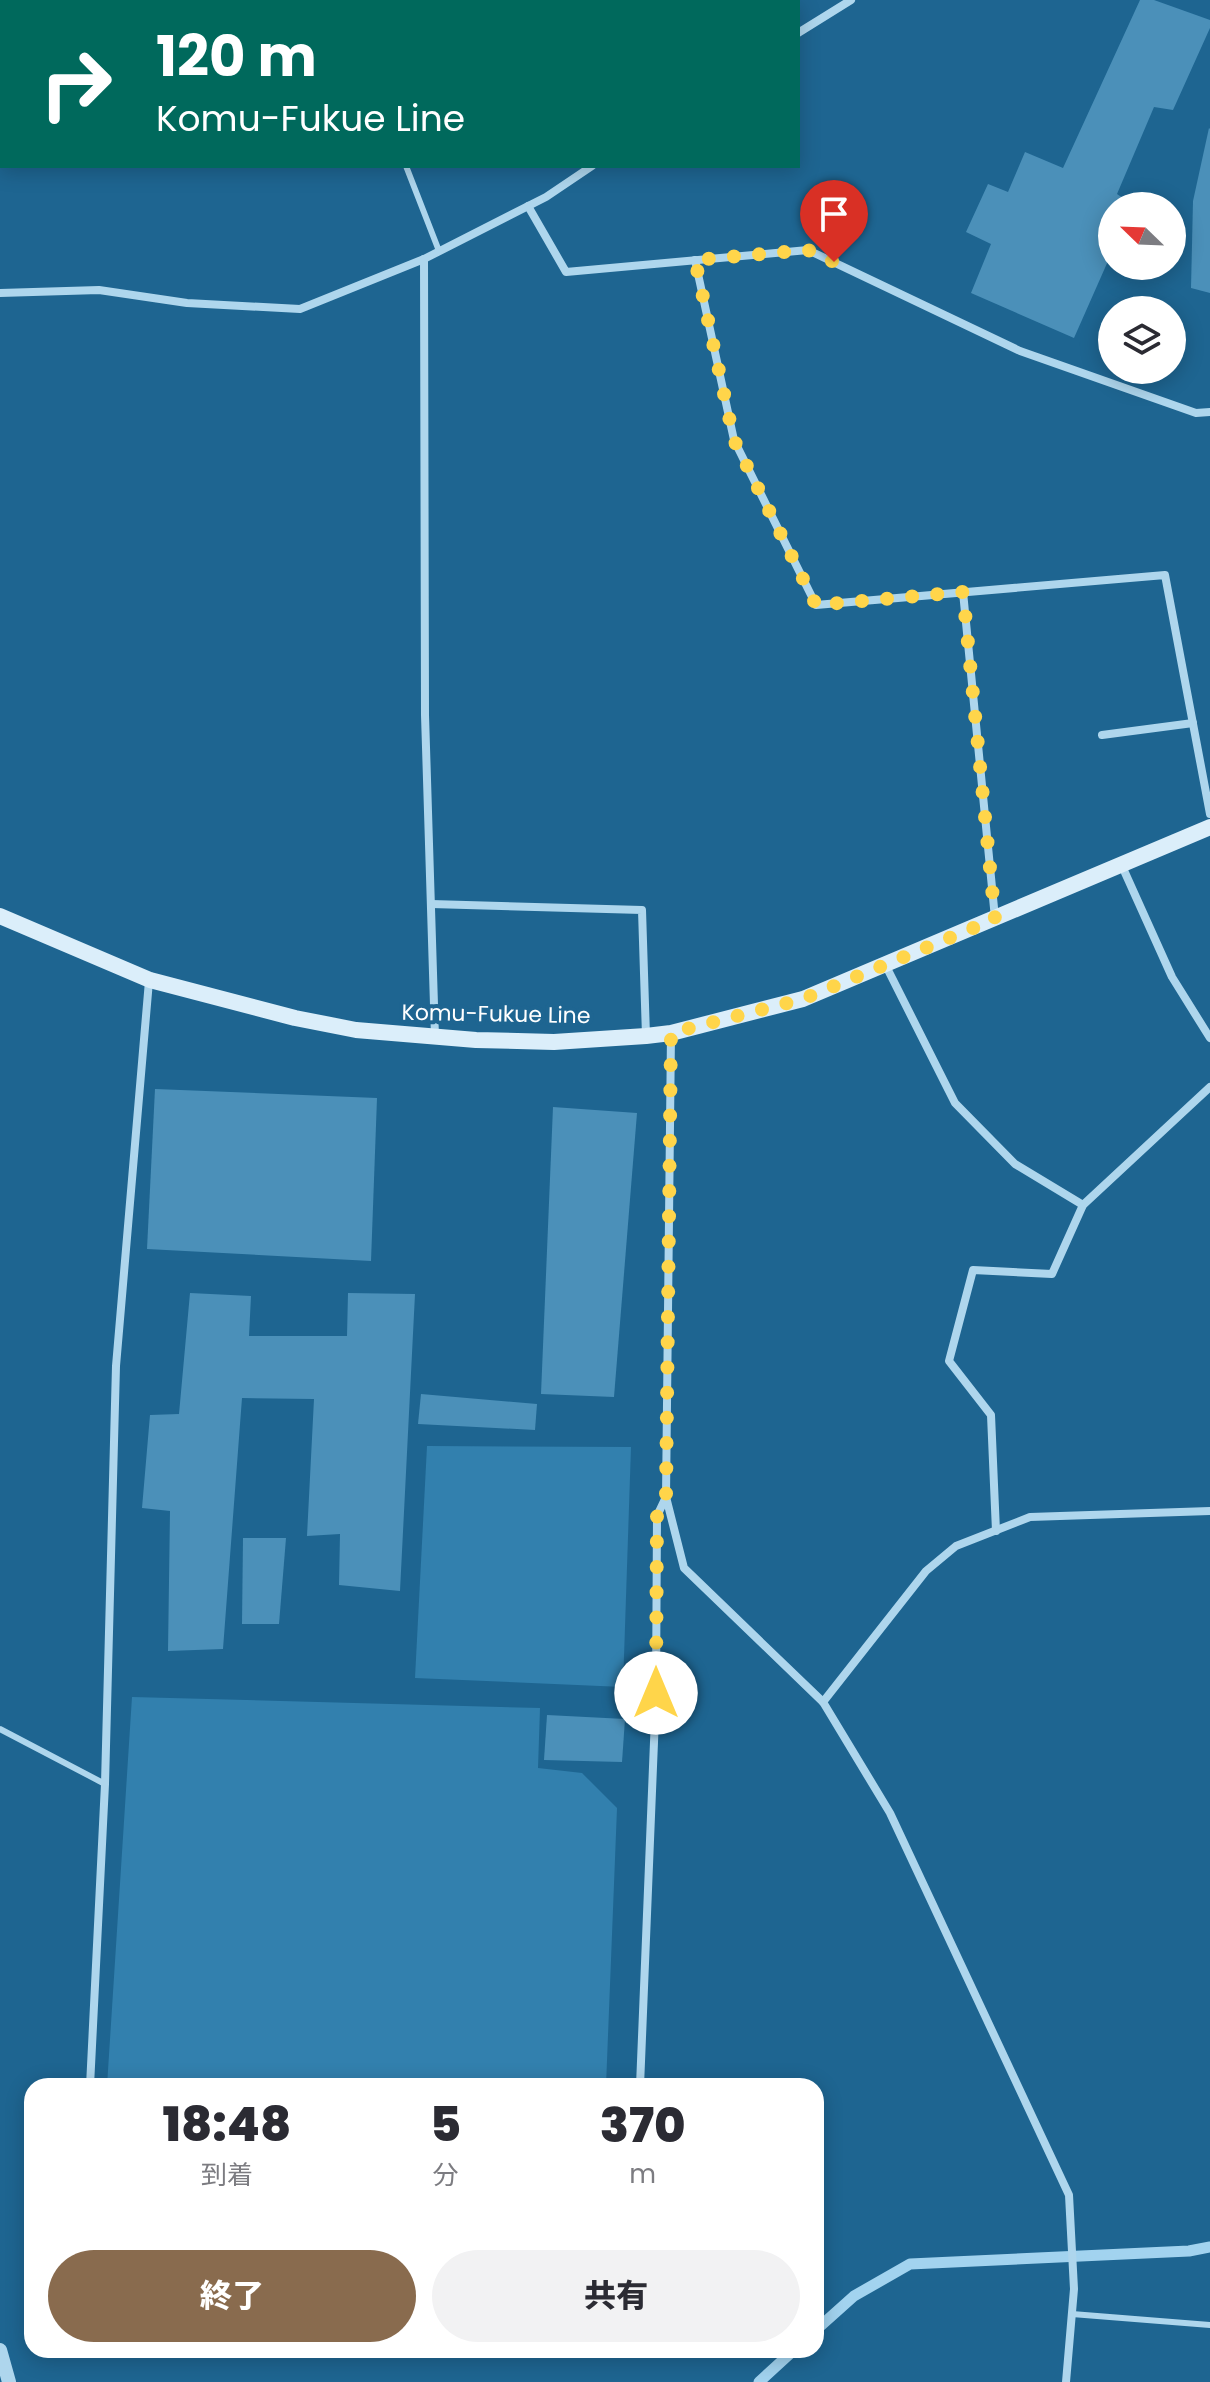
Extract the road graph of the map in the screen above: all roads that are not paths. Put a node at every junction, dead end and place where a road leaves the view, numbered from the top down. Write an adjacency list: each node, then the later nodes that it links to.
1 (851, 0): 2 (street)
2 (800, 32)
3 (407, 168): 6 (lane)
4 (589, 168): 5 (street)
5 (528, 206): 6 (street); 8 (street)
6 (439, 251): 7 (street)
7 (424, 259): 9 (street); 17 (street)
8 (695, 260): 10 (street); 11 (street)
9 (0, 293)
10 (1210, 412)
11 (963, 592): 12 (street); 19 (street)
12 (1193, 723): 13 (street); 14 (street)
13 (1102, 735)
14 (1210, 814)
15 (1210, 827): 16 (main road, Komu-Fukue Line)
16 (1122, 866): 19 (main road, Komu-Fukue Line); 25 (street)
17 (431, 904): 23 (street); 24 (street)
18 (0, 916): 21 (main road, Komu-Fukue Line)
19 (995, 919): 20 (main road, Komu-Fukue Line)
20 (886, 966): 22 (main road, Komu-Fukue Line); 27 (street)
21 (150, 980): 24 (main road, Komu-Fukue Line); 33 (street)
22 (671, 1033): 23 (main road, Komu-Fukue Line); 28 (street)
23 (646, 1036): 24 (main road, Komu-Fukue Line)
24 (435, 1037)
25 (1210, 1038)
26 (1210, 1087): 27 (street)
27 (1083, 1205): 30 (street)
28 (666, 1497): 31 (street); 35 (street)
29 (1210, 1511): 30 (street)
30 (996, 1531): 31 (street)
31 (823, 1702): 36 (street)
32 (0, 1729): 33 (lane)
33 (105, 1784): 34 (street)
34 (90, 2078)
35 (640, 2078)
36 (1072, 2314): 37 (lane); 40 (street)
37 (1210, 2325)
38 (0, 2350): 39 (street)
39 (9, 2382)
40 (1066, 2382)

